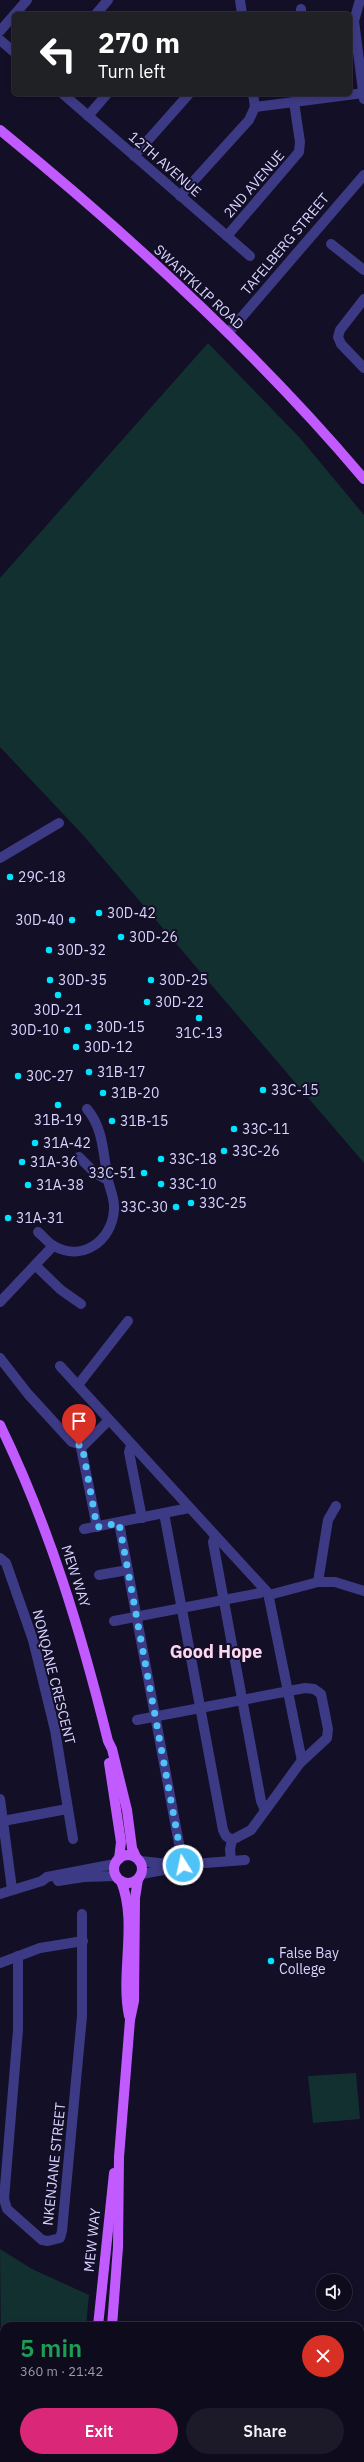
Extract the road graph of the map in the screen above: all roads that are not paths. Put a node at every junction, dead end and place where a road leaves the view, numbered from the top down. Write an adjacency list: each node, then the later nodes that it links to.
1 (27, 0): 5 (street)
2 (108, 0): 6 (street)
3 (240, 0): 7 (street)
4 (360, 0): 13 (street)
5 (17, 12)
6 (98, 12)
7 (242, 12)
8 (12, 18): 9 (street)
9 (0, 32)
10 (0, 40): 11 (street)
11 (12, 50)
12 (352, 95): 13 (street)
13 (364, 95)
14 (65, 96): 22 (street, 12TH AVENUE)
15 (105, 96): 22 (street)
16 (187, 96): 24 (street)
17 (253, 96): 21 (street)
18 (338, 96): 19 (street)
19 (312, 97): 20 (street)
20 (294, 102): 21 (street); 27 (street, 2ND AVENUE)
21 (255, 107): 26 (street)
22 (88, 116): 24 (street, 12TH AVENUE)
23 (0, 130): 33 (main road, SWARTKLIP ROAD)
24 (134, 156): 26 (street, 12TH AVENUE)
25 (364, 175): 33 (street, TAFELBERG STREET)
26 (180, 196): 27 (street, 12TH AVENUE)
27 (227, 236): 29 (street, 12TH AVENUE)
28 (331, 244): 30 (street)
29 (250, 256)
30 (364, 270)
31 (364, 299): 32 (street)
32 (360, 311): 34 (street)
33 (228, 333): 35 (main road, SWARTKLIP ROAD)
34 (364, 368)
35 (364, 479)
36 (59, 824): 37 (street)
37 (0, 858)
38 (87, 1108): 40 (street)
39 (78, 1157): 40 (street)
40 (108, 1180): 42 (street)
41 (38, 1232): 42 (street)
42 (53, 1246): 43 (street)
43 (36, 1266): 44 (street); 45 (street)
44 (0, 1302)
45 (81, 1304)
46 (128, 1321): 49 (street)
47 (0, 1358): 52 (street)
48 (60, 1366): 49 (street)
49 (78, 1385): 50 (street)
50 (109, 1420): 52 (street); 53 (street)
51 (0, 1425): 77 (main road, MEW WAY)
52 (82, 1445): 59 (street)
53 (131, 1445): 55 (street); 57 (street)
54 (336, 1506): 65 (street)
55 (189, 1508): 56 (street); 61 (street)
56 (164, 1514): 57 (street); 69 (street)
57 (142, 1518): 58 (street)
58 (119, 1523): 59 (street); 63 (street)
59 (97, 1527): 60 (street)
60 (84, 1529)
61 (215, 1536): 67 (street); 68 (street)
62 (0, 1558): 80 (street, NONQANE CRESCENT)
63 (128, 1570): 64 (street); 70 (street)
64 (99, 1575)
65 (318, 1582): 66 (street); 67 (street)
66 (364, 1591)
67 (267, 1592): 68 (street); 72 (street)
68 (224, 1600): 69 (street); 73 (street)
69 (181, 1608): 70 (street); 74 (street)
70 (137, 1617): 71 (street); 75 (street)
71 (114, 1621)
72 (288, 1692): 73 (street); 78 (street); 78 (street)
73 (242, 1700): 74 (street); 81 (street)
74 (200, 1708): 75 (street); 84 (street)
75 (155, 1717): 76 (street); 89 (street)
76 (137, 1720)
77 (108, 1741): 85 (main road, MEW WAY); 87 (main road, MEW WAY)
78 (302, 1761): 81 (street)
79 (0, 1799): 82 (street)
80 (67, 1809): 82 (street); 83 (street, NONQANE CRESCENT)
81 (265, 1810): 84 (street)
82 (3, 1821): 93 (street)
83 (73, 1838)
84 (232, 1840): 88 (street)
85 (138, 1859): 87 (main road); 89 (street); 90 (main road, MEW WAY)
86 (245, 1860): 88 (street)
87 (117, 1862): 91 (main road, MEW WAY); 92 (street)
88 (231, 1862): 89 (street)
89 (181, 1865): 90 (street)
90 (140, 1876): 91 (main road); 99 (main road, MEW WAY)
91 (119, 1878): 92 (street); 99 (main road, MEW WAY)
92 (42, 1881): 93 (street)
93 (12, 1889): 94 (street)
94 (0, 1894)
95 (82, 1914): 96 (street, NKENJANE STREET)
96 (83, 1942): 97 (street); 100 (street, NKENJANE STREET)
97 (18, 1956): 98 (street); 100 (street, NKENJANE STREET)
98 (0, 1963)
99 (130, 2020): 101 (main road, MEW WAY)
100 (4, 2153)
101 (119, 2157): 102 (main road, MEW WAY); 105 (main road, MEW WAY)
102 (104, 2254): 103 (main road, MEW WAY); 104 (main road)
103 (98, 2322)
104 (106, 2322)
105 (112, 2322)

